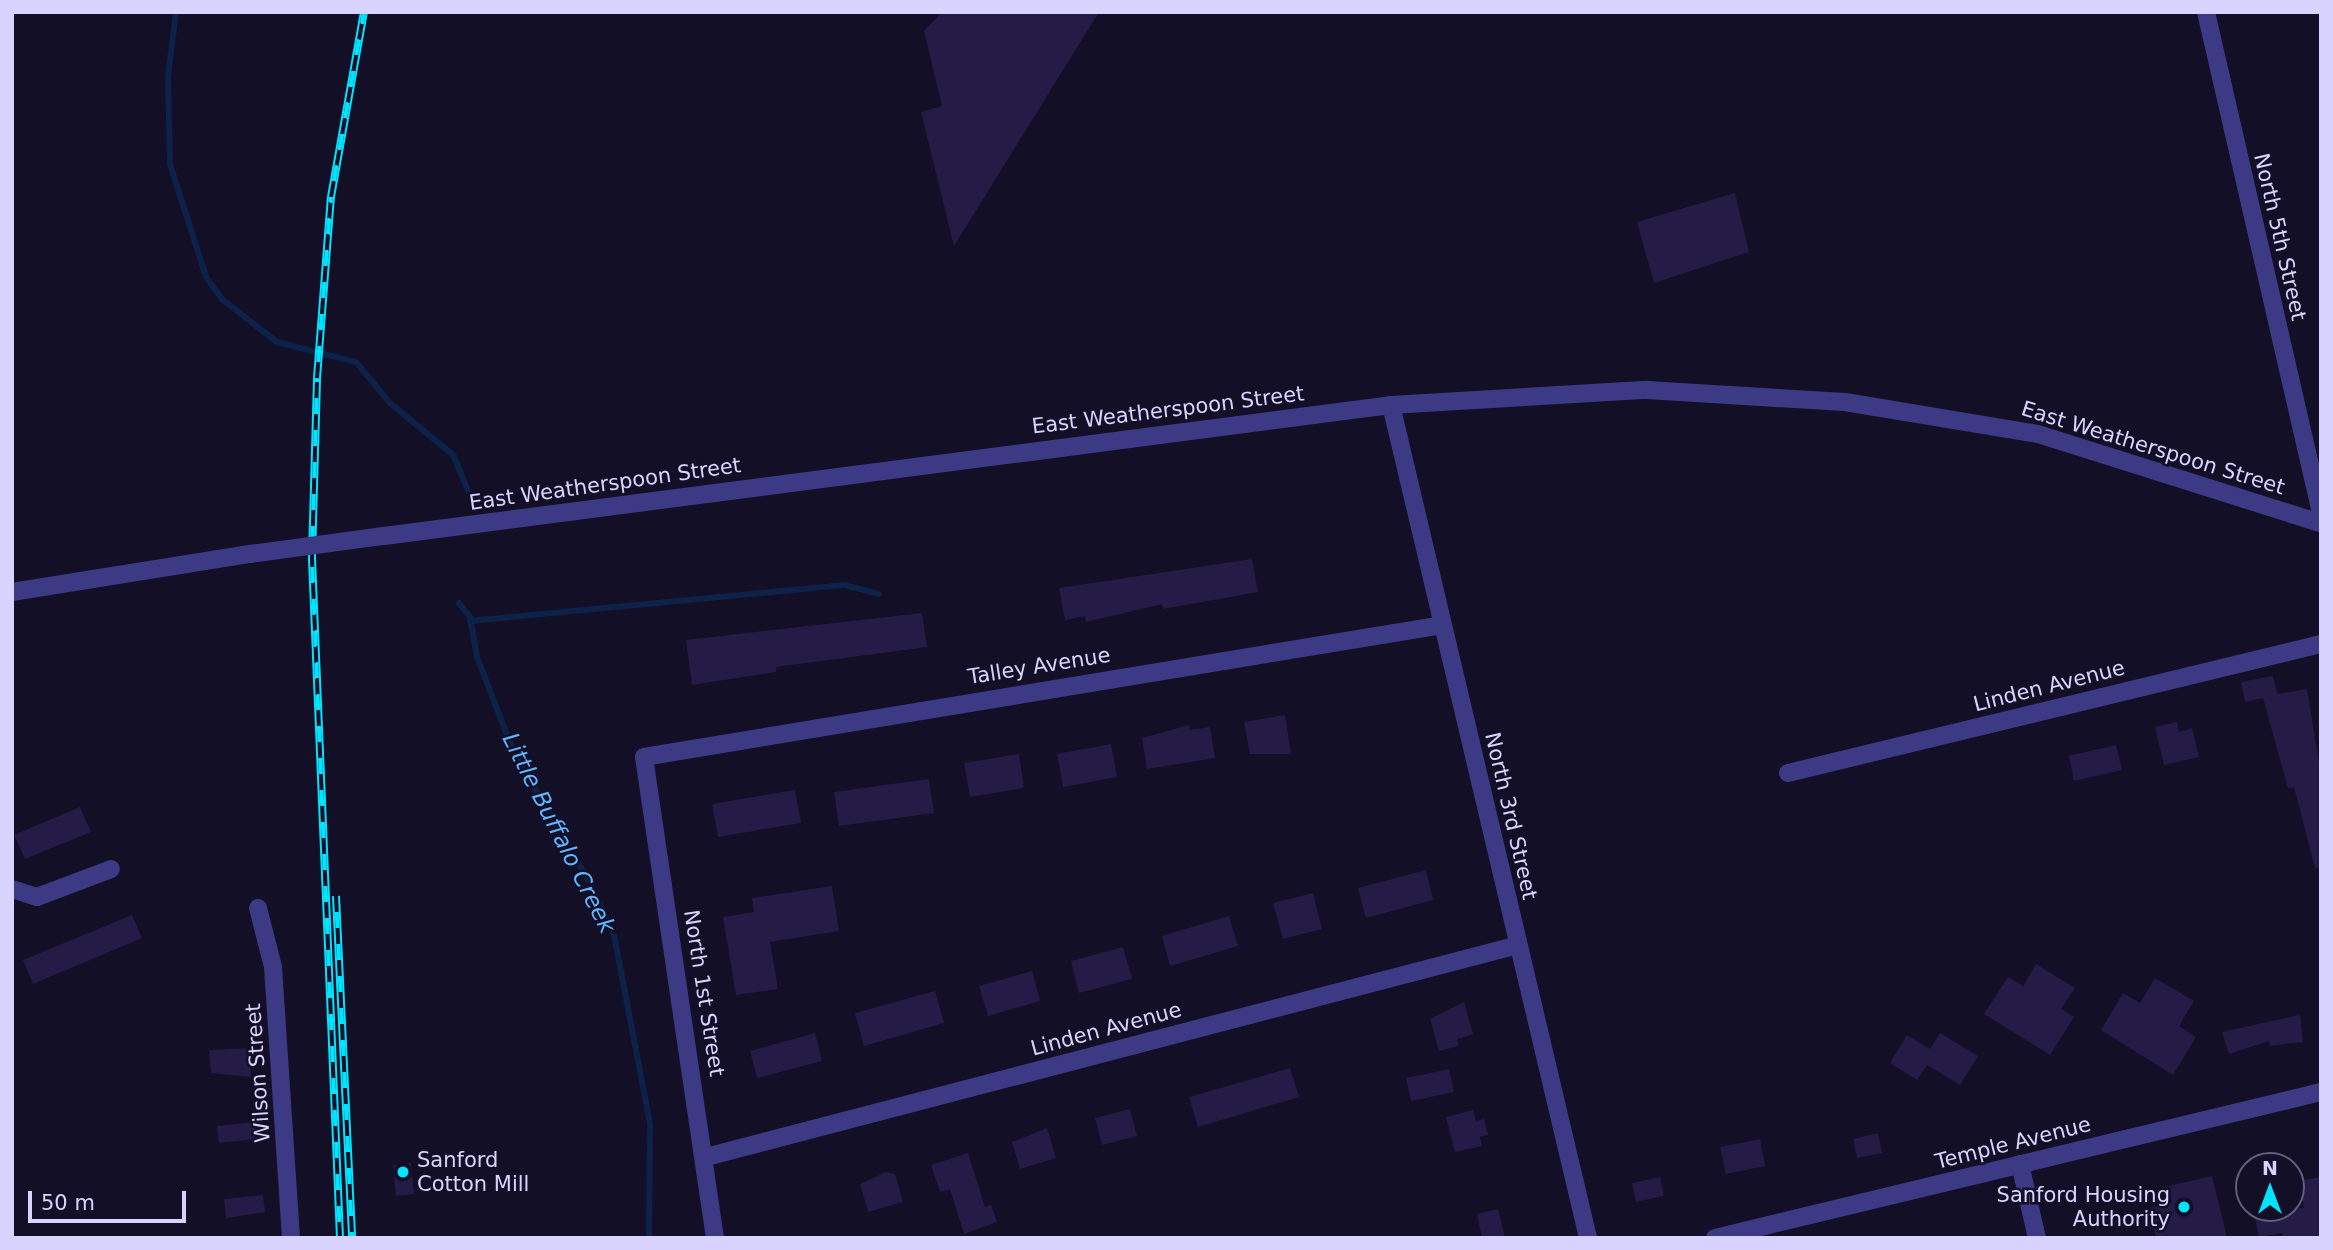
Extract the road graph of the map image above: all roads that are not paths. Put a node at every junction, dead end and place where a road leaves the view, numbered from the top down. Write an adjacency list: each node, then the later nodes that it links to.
1 (2206, 12): 3 (street, North 5th Street)
2 (1391, 405): 4 (street, East Weatherspoon Street); 5 (street, East Weatherspoon Street, bridge); 6 (street, North 3rd Street)
3 (2321, 513)
4 (2321, 523)
5 (12, 592)
6 (1442, 625): 8 (street, Talley Avenue); 13 (street, North 3rd Street)
7 (2321, 644): 9 (street, Linden Avenue)
8 (644, 757): 15 (street, North 1st Street)
9 (1788, 773)
10 (111, 869): 11 (street)
11 (12, 889)
12 (258, 908): 17 (street, Wilson Street)
13 (1518, 945): 15 (street, Linden Avenue); 19 (street, North 3rd Street)
14 (2321, 1092): 16 (street, Temple Avenue)
15 (706, 1157): 18 (street, North 1st Street)
16 (2020, 1164): 20 (street, Temple Avenue); 21 (street)
17 (291, 1238)
18 (715, 1238)
19 (1588, 1238)
20 (1715, 1238)
21 (2037, 1238)

